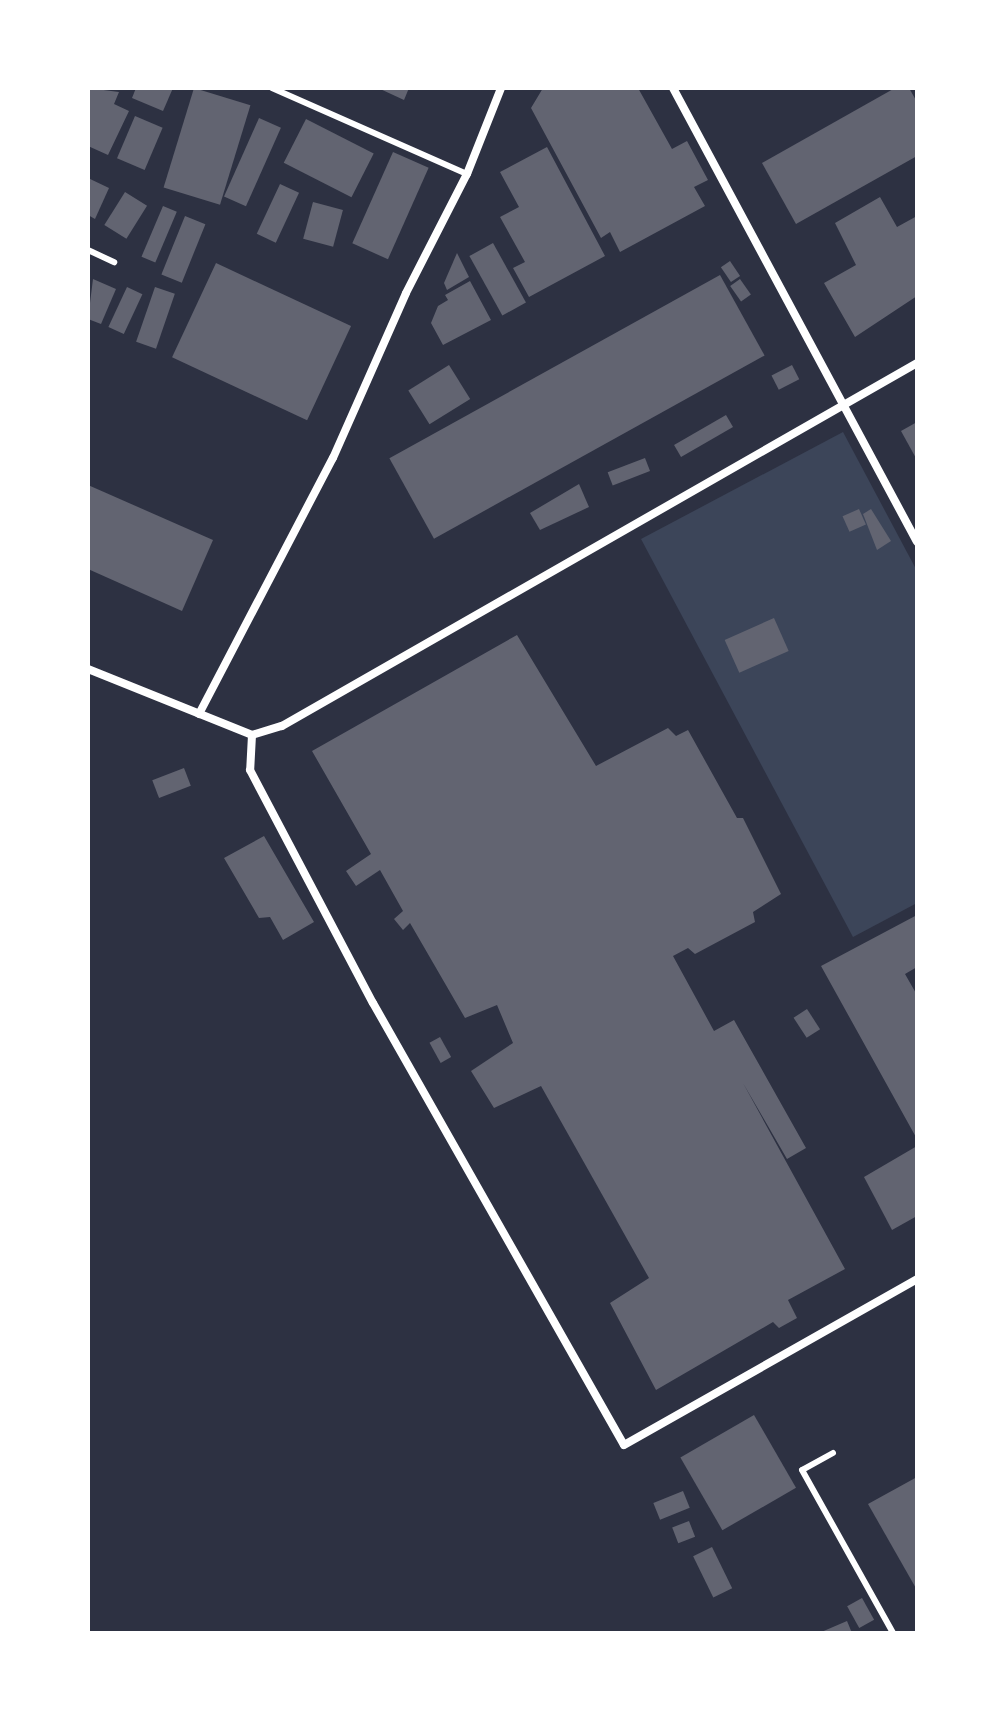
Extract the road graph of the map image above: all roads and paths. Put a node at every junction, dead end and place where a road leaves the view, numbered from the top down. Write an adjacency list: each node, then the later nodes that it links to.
1 (272, 88): 4 (lane)
2 (501, 88): 4 (street)
3 (673, 88): 8 (street)
4 (467, 174): 11 (street)
5 (88, 250): 6 (lane)
6 (114, 262)
7 (917, 363): 8 (street)
8 (842, 404): 9 (street); 12 (street)
9 (917, 542)
10 (88, 669): 11 (street)
11 (199, 714): 12 (street)
12 (252, 735): 13 (street)
13 (917, 1279)
14 (833, 1453): 15 (lane)
15 (893, 1633)

